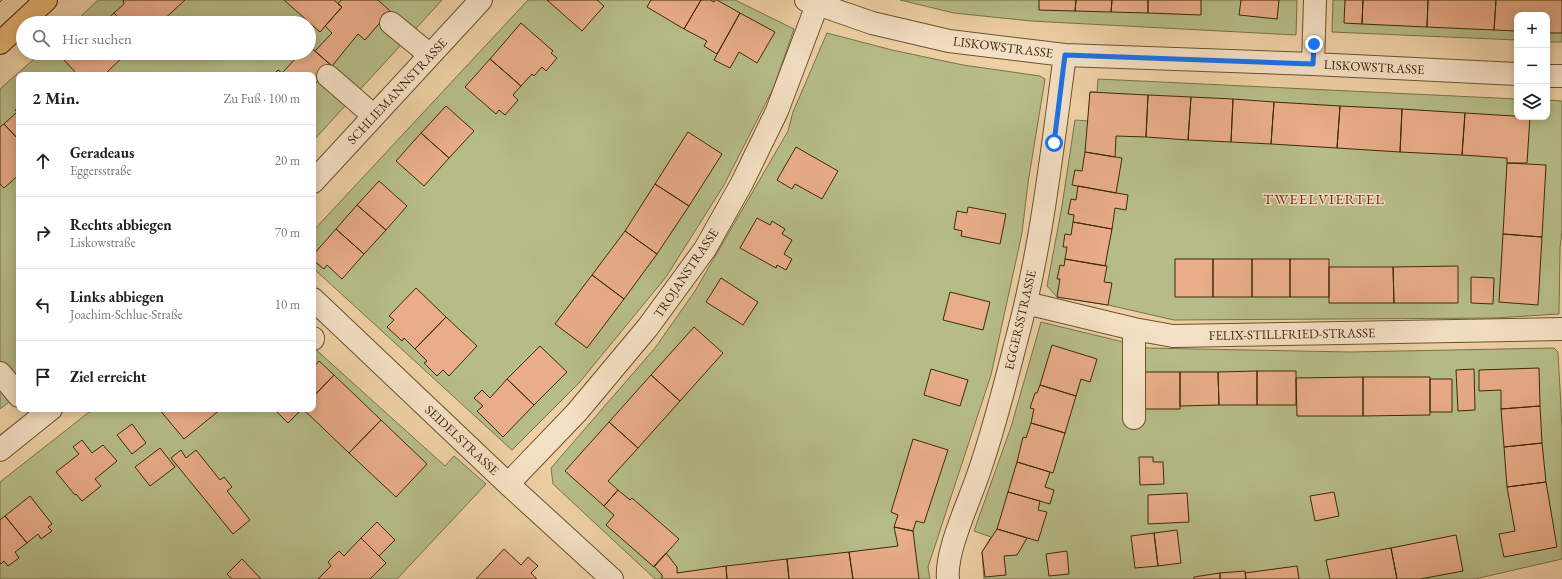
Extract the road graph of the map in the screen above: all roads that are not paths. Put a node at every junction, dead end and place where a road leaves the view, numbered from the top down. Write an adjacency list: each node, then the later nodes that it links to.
1 (46, 0): 5 (main road)
2 (481, 0): 9 (street, SCHLIEMANNSTRASSE)
3 (1315, 0): 11 (street)
4 (812, 2): 10 (street, LISKOWSTRASSE); 27 (street, TROJANSTRASSE)
5 (29, 16)
6 (391, 23): 9 (street)
7 (16, 28): 8 (main road)
8 (0, 43)
9 (430, 55): 16 (street, SCHLIEMANNSTRASSE)
10 (1065, 55): 11 (street, LISKOWSTRASSE); 19 (street, EGGERSSTRASSE)
11 (1313, 64): 12 (street, LISKOWSTRASSE)
12 (1514, 74)
13 (328, 76): 16 (street)
14 (1550, 76): 15 (street)
15 (1562, 76)
16 (374, 116): 17 (street, SCHLIEMANNSTRASSE)
17 (316, 179)
18 (316, 302): 27 (street, SEIDELSTRASSE)
19 (1026, 303): 20 (street, FELIX-STILLFRIED-STRASSE); 29 (street, EGGERSSTRASSE)
20 (1134, 329): 21 (street, FELIX-STILLFRIED-STRASSE); 25 (street)
21 (1562, 329)
22 (0, 373): 23 (street)
23 (16, 392)
24 (40, 412): 26 (street)
25 (1134, 418)
26 (0, 450)
27 (508, 484): 28 (street, SEIDELSTRASSE)
28 (612, 579)
29 (948, 579)

